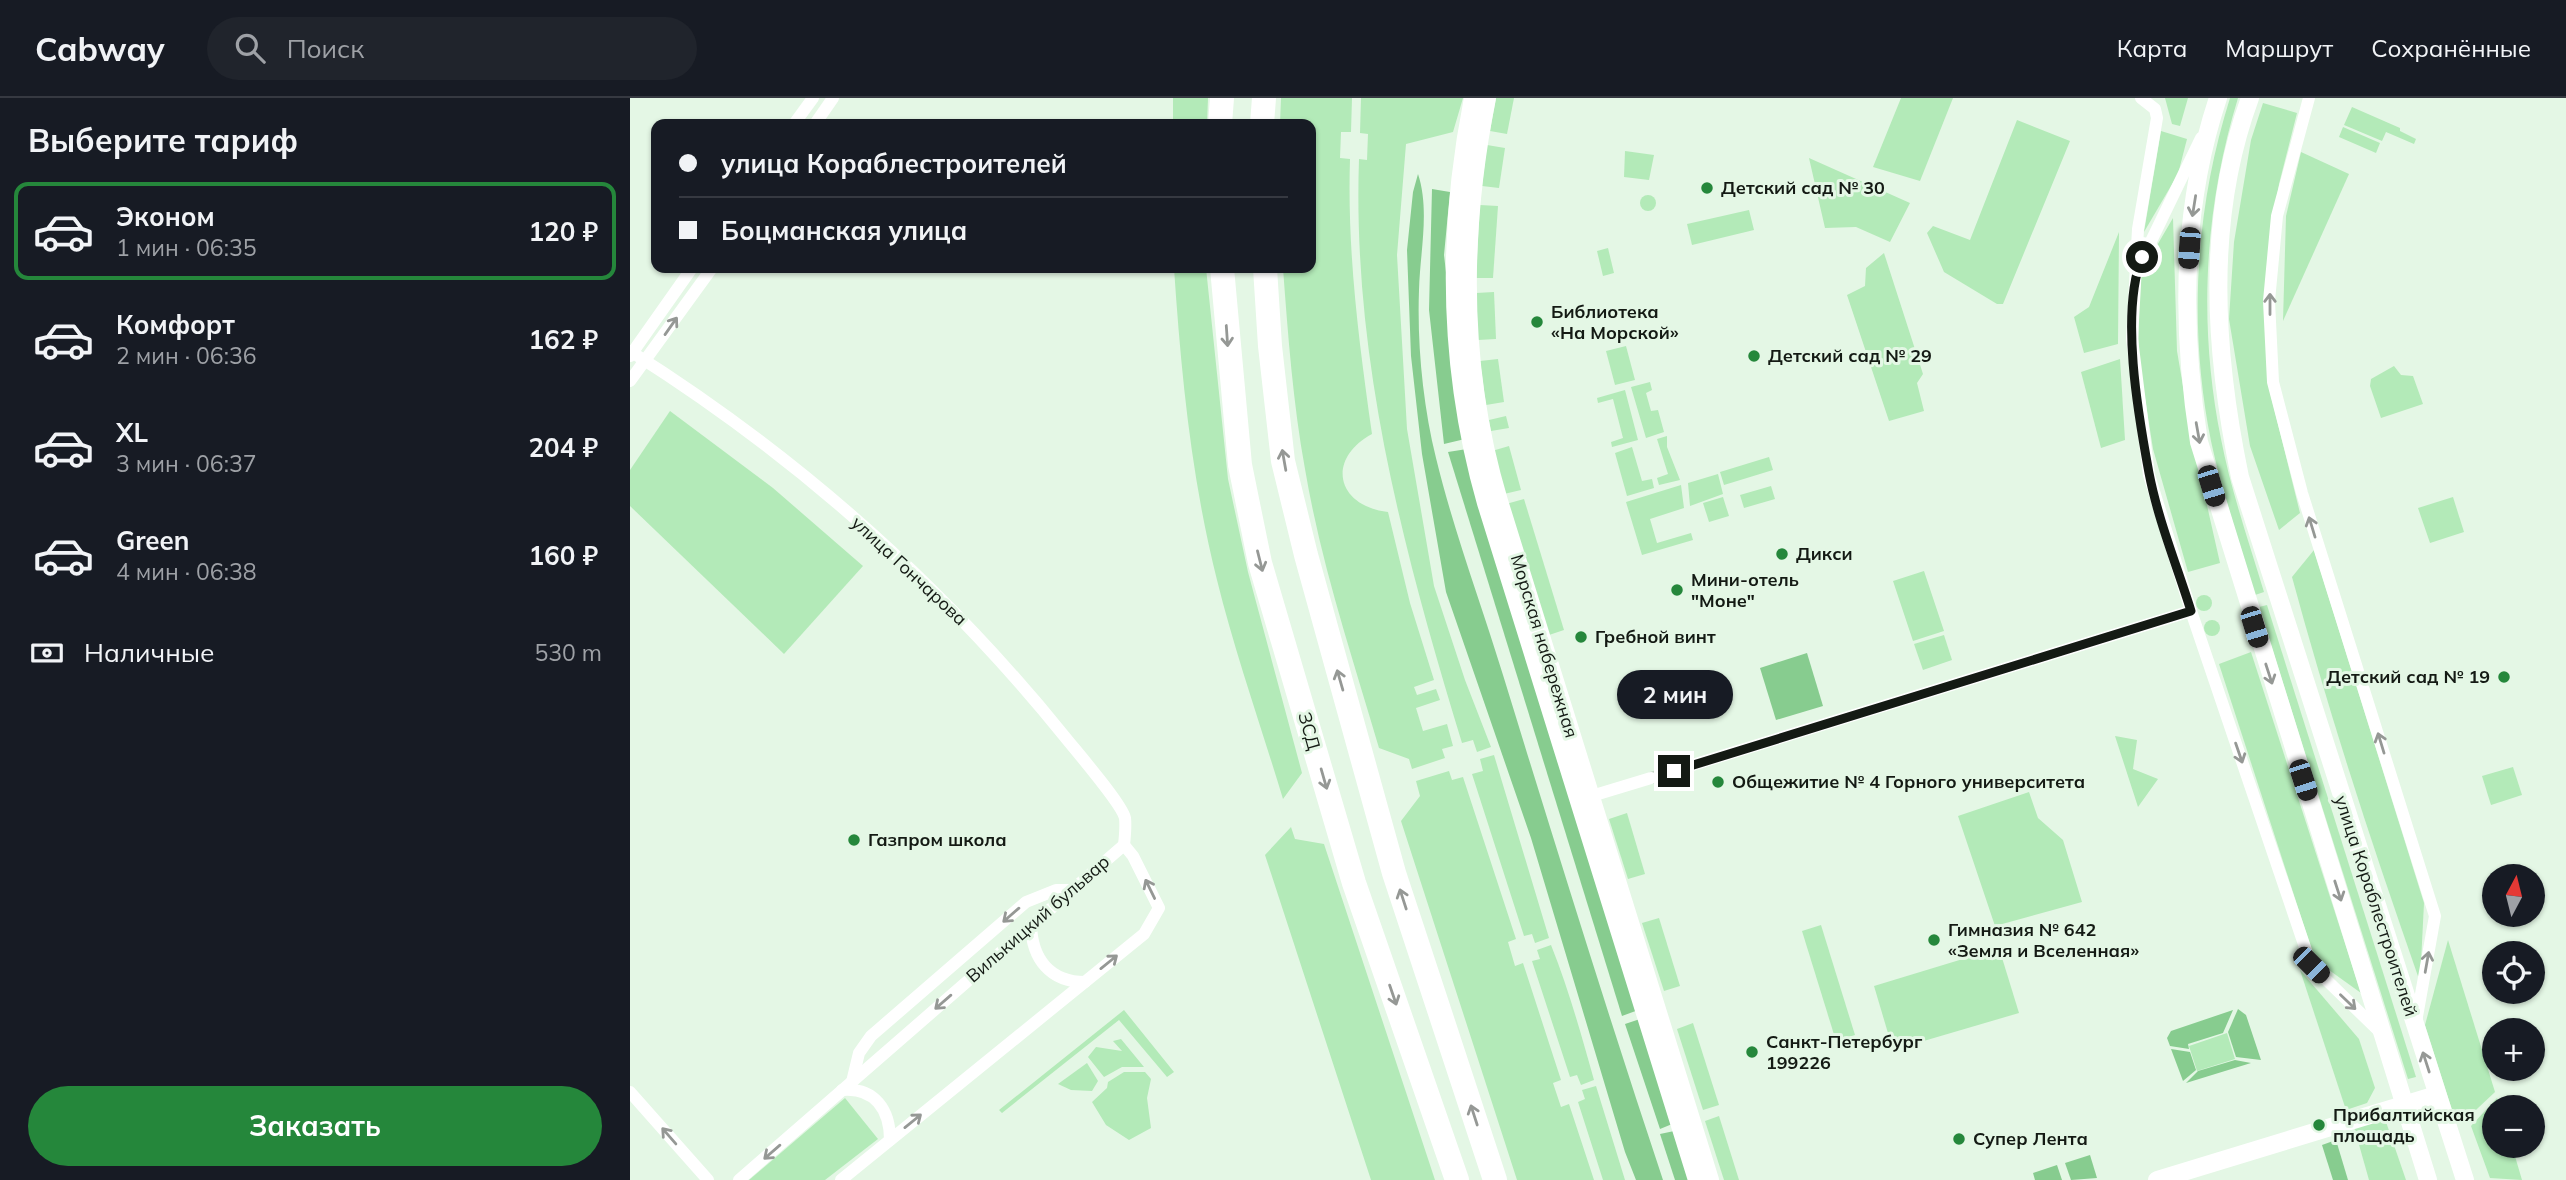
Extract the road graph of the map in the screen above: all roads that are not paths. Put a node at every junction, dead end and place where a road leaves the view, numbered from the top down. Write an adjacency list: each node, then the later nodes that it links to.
1 (813, 98): 11 (street)
2 (833, 98): 12 (street)
3 (1222, 98): 13 (highway)
4 (1264, 98): 14 (highway)
5 (1473, 98): 26 (street, Морская набережная)
6 (1487, 98): 26 (street, Морская набережная)
7 (2250, 98): 31 (street, улица Кораблестроителей)
8 (2309, 98): 31 (street, one-way to 8)
9 (2145, 100): 19 (street, улица Кораблестроителей)
10 (2215, 107): 19 (street); 32 (street, улица Кораблестроителей, one-way to 32)
11 (798, 119)
12 (818, 119)
13 (1220, 119)
14 (1262, 119)
15 (688, 273): 20 (street)
16 (708, 273): 21 (street, one-way to 16)
17 (1222, 273): 42 (highway, ЗСД, one-way to 42)
18 (1265, 273): 43 (highway, one-way to 18)
19 (2134, 279): 23 (street, улица Кораблестроителей)
20 (631, 353): 21 (street, улица Гончарова)
21 (646, 360): 22 (street); 27 (street, улица Гончарова)
22 (630, 381)
23 (2191, 611): 24 (street); 32 (street, улица Кораблестроителей, one-way to 32)
24 (1674, 771)
25 (1651, 778): 26 (street)
26 (1584, 798): 44 (street, Морская набережная); 45 (street, Морская набережная)
27 (1124, 845): 28 (street, Вилькицкий бульвар); 30 (street, Вилькицкий бульвар, one-way to 27)
28 (1072, 890): 29 (street, Вилькицкий бульвар); 33 (street, one-way to 33)
29 (1031, 925): 30 (street); 33 (street, Вилькицкий бульвар, one-way to 33)
30 (1085, 982): 38 (street, Вилькицкий бульвар, one-way to 30)
31 (2415, 1029): 35 (street, улица Кораблестроителей, one-way to 31)
32 (2384, 1036): 37 (street, улица Кораблестроителей)
33 (847, 1086): 38 (street); 40 (street, Вилькицкий бульвар, one-way to 40)
34 (630, 1092): 36 (street)
35 (2436, 1095): 37 (street); 48 (street, улица Кораблестроителей)
36 (636, 1104): 39 (street, one-way to 36)
37 (2405, 1105): 46 (street); 47 (street, улица Кораблестроителей)
38 (890, 1140): 41 (street, Вилькицкий бульвар)
39 (708, 1180)
40 (740, 1180)
41 (841, 1180)
42 (1457, 1180)
43 (1495, 1180)
44 (1697, 1180)
45 (1710, 1180)
46 (2157, 1180)
47 (2428, 1180)
48 (2465, 1180)

